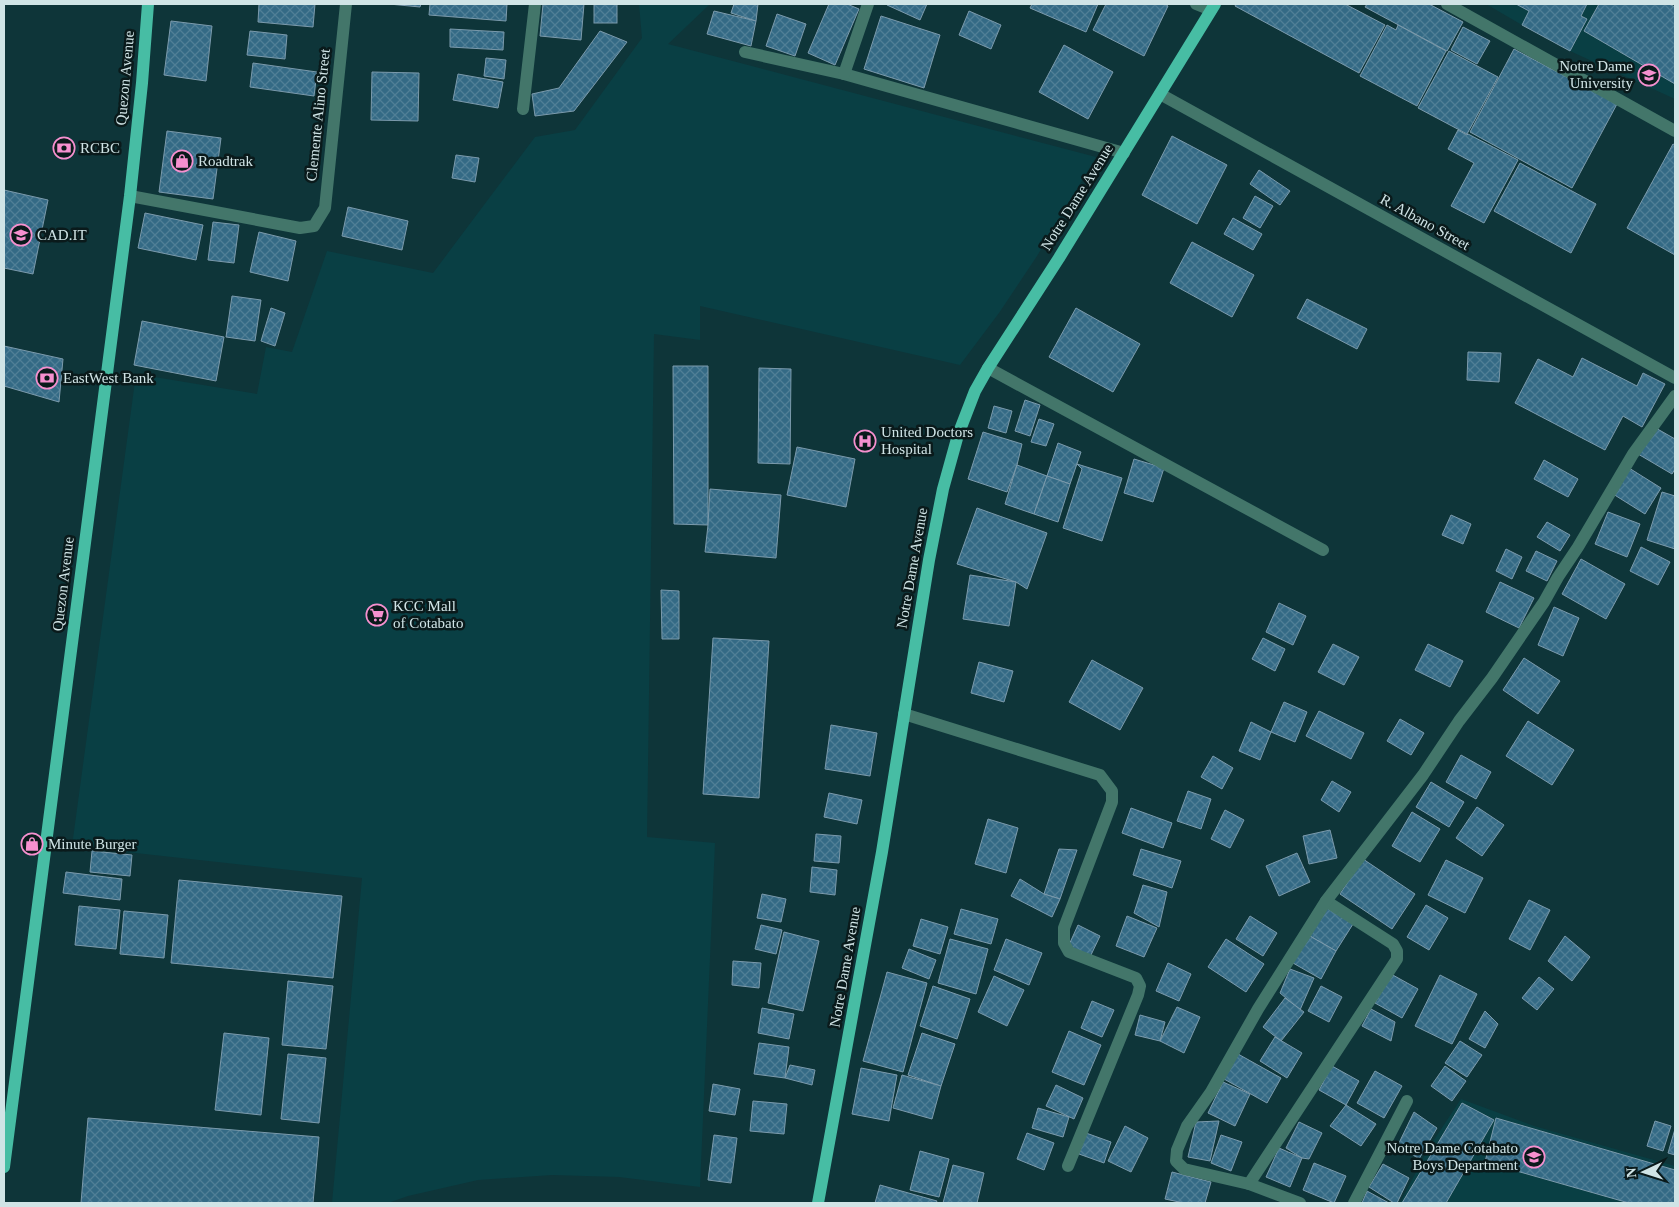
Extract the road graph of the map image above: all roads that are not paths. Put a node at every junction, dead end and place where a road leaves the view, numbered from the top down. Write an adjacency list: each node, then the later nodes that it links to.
1 (148, 4): 14 (main road, Quezon Avenue)
2 (346, 4): 14 (street, Clemente Alino Street)
3 (535, 4): 11 (street)
4 (868, 4): 9 (street)
5 (1196, 4): 7 (street)
6 (1447, 4): 12 (street)
7 (1213, 7): 10 (main road, Notre Dame Avenue)
8 (745, 52): 9 (street)
9 (844, 74): 13 (street)
10 (1160, 94): 13 (main road, Notre Dame Avenue); 16 (street, R. Albano Street)
11 (523, 109)
12 (1675, 131)
13 (1124, 153): 15 (main road, Notre Dame Avenue)
14 (130, 196): 22 (main road, Quezon Avenue)
15 (988, 368): 18 (street); 19 (main road, Notre Dame Avenue)
16 (1675, 378)
17 (1675, 396): 20 (street)
18 (1323, 550)
19 (904, 714): 23 (street); 26 (main road, Notre Dame Avenue)
20 (1326, 901): 25 (street); 25 (street)
21 (1407, 1101): 28 (street)
22 (6, 1138): 24 (main road, Quezon Avenue)
23 (1068, 1166)
24 (4, 1167)
25 (1249, 1184): 27 (street)
26 (818, 1203)
27 (1300, 1203)
28 (1354, 1203)

